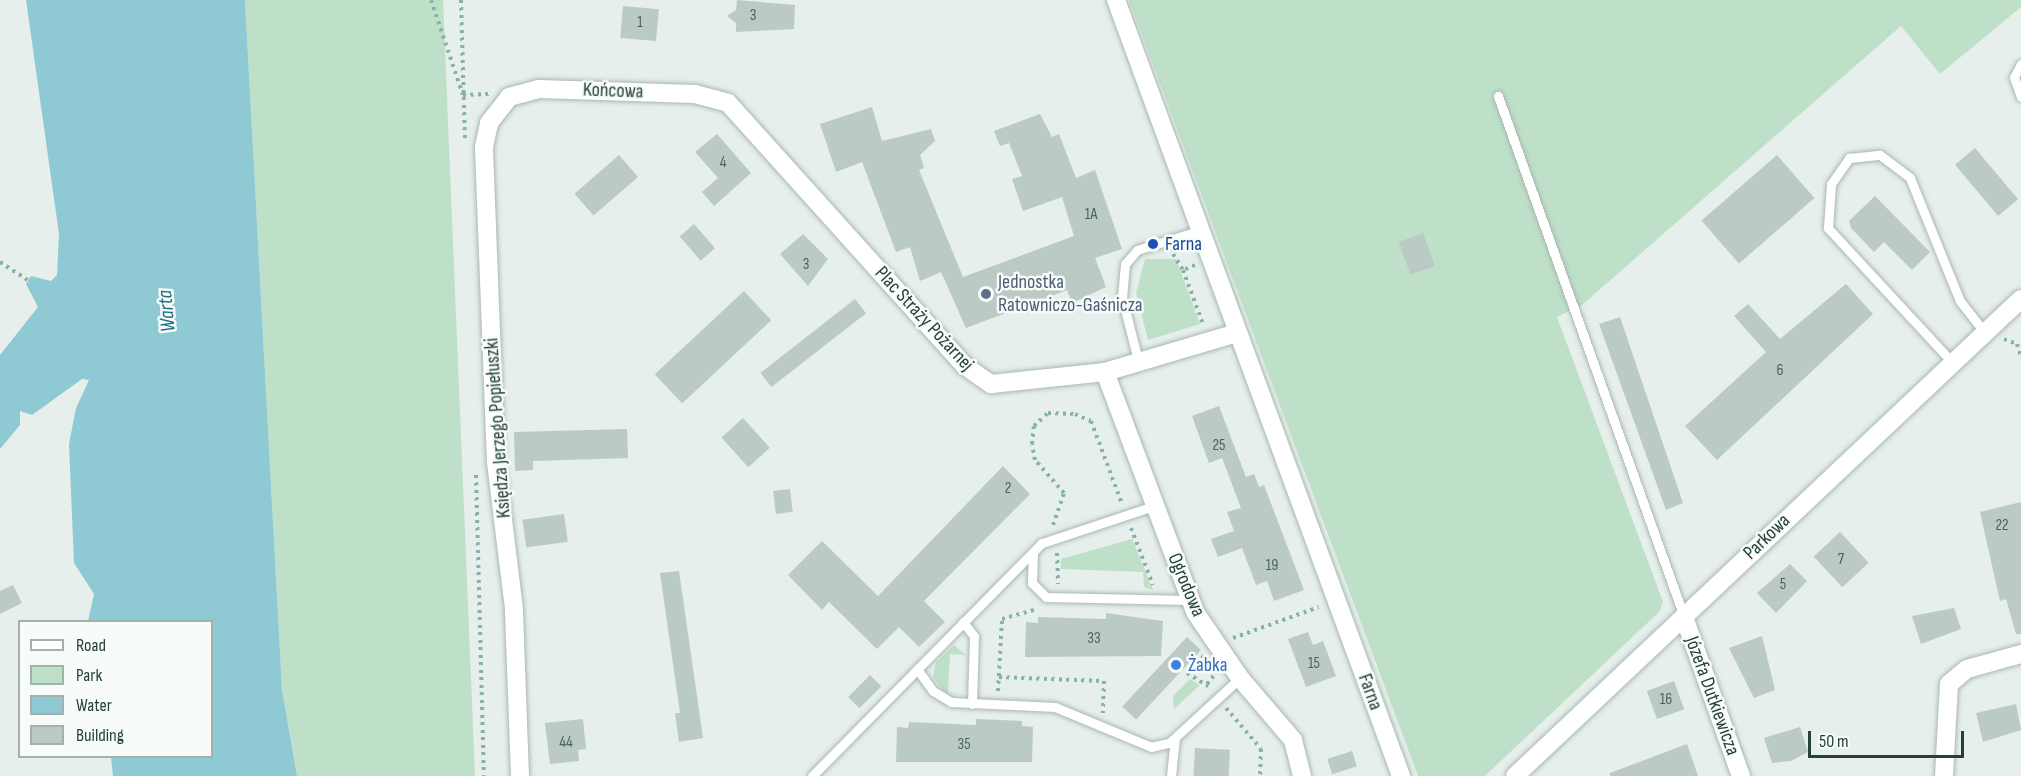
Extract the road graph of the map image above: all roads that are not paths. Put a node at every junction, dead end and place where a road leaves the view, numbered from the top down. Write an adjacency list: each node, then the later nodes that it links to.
1 (1116, 0): 7 (street, Farna)
2 (2021, 64): 6 (lane)
3 (517, 93): 4 (street, Końcowa); 24 (street, Księdza Jerzego Popiełuszki)
4 (709, 96): 13 (street, Plac Straży Pożarnej)
5 (1498, 96): 17 (lane)
6 (2021, 97)
7 (1198, 231): 9 (street, Farna); 12 (lane)
8 (2017, 311): 10 (street, Parkowa)
9 (1237, 333): 12 (street, Plac Straży Pożarnej); 28 (street, Farna)
10 (1985, 333): 11 (street, Parkowa); 11 (lane)
11 (1952, 363): 17 (street, Parkowa)
12 (1139, 364): 13 (street, Plac Straży Pożarnej)
13 (1105, 372): 14 (street, Ogrodowa)
14 (1153, 506): 15 (lane); 16 (street, Ogrodowa)
15 (1033, 554): 16 (lane); 18 (lane)
16 (1190, 600): 21 (street, Ogrodowa)
17 (1684, 617): 29 (street, Parkowa); 30 (street, Józefa Dutkiewicza)
18 (963, 622): 20 (lane); 22 (lane)
19 (2021, 654): 31 (street)
20 (917, 669): 22 (lane); 25 (lane)
21 (1240, 678): 23 (lane); 27 (street, Ogrodowa)
22 (972, 704): 23 (lane)
23 (1175, 738): 26 (lane)
24 (520, 776)
25 (812, 776)
26 (1171, 776)
27 (1302, 776)
28 (1401, 776)
29 (1515, 776)
30 (1741, 776)
31 (1944, 776)

